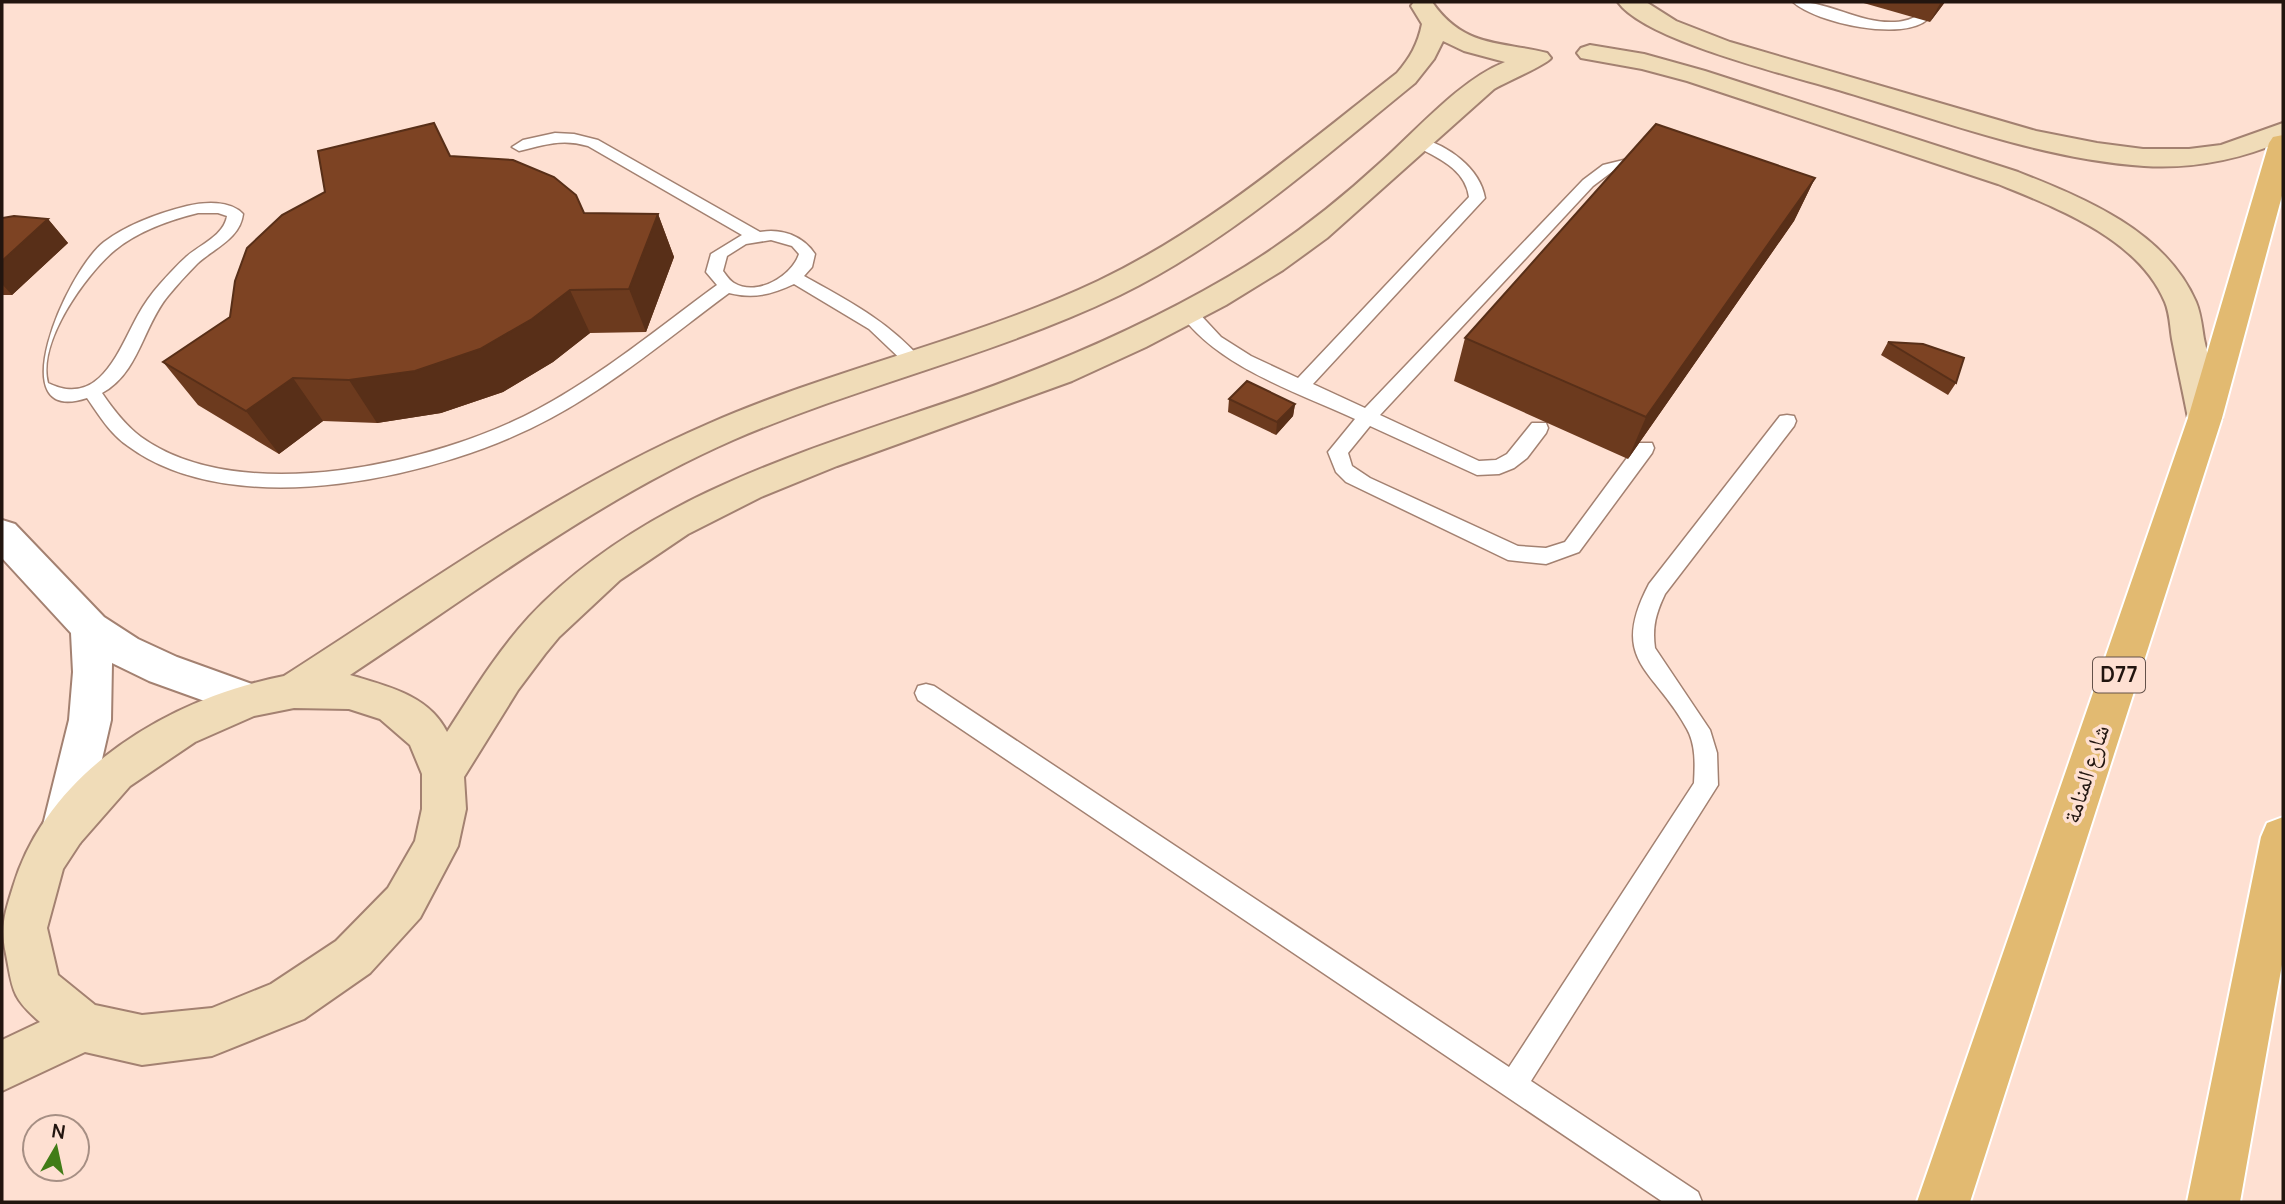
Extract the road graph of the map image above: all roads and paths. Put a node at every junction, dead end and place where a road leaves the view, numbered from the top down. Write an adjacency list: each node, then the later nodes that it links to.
1 (1629, 2): 5 (street); 7 (street)
2 (1800, 2): 4 (lane)
3 (1429, 13): 6 (street); 17 (street)
4 (1921, 19)
5 (1590, 53): 6 (street); 22 (street)
6 (1537, 58): 8 (street)
7 (2283, 131)
8 (1419, 142): 15 (street); 19 (lane)
9 (2283, 143): 22 (main road, شارع المنامة / D77)
10 (519, 147): 12 (lane)
11 (1661, 159): 21 (lane)
12 (755, 236): 13 (lane); 14 (lane)
13 (795, 278): 14 (lane); 17 (lane)
14 (727, 286): 20 (lane)
15 (1188, 312): 19 (lane); 31 (street)
16 (34, 319): 20 (lane)
17 (915, 363): 28 (street)
18 (22, 386): 20 (lane)
19 (1301, 386): 21 (lane)
20 (92, 391)
21 (1367, 417): 24 (lane); 25 (lane)
22 (2205, 418): 39 (main road, شارع المنامة / D77)
23 (1787, 421): 37 (lane)
24 (1539, 428)
25 (1645, 447)
26 (2, 534): 27 (street)
27 (90, 628): 30 (street); 33 (street)
28 (295, 691): 30 (street); 31 (street)
29 (926, 693): 37 (lane)
30 (249, 701): 33 (street)
31 (443, 774): 35 (street)
32 (2283, 837): 40 (main road)
33 (54, 846): 34 (street); 35 (street)
34 (2, 898)
35 (83, 1027): 36 (street)
36 (2, 1066)
37 (1513, 1086): 38 (lane)
38 (1688, 1202)
39 (1943, 1202)
40 (2213, 1202)

